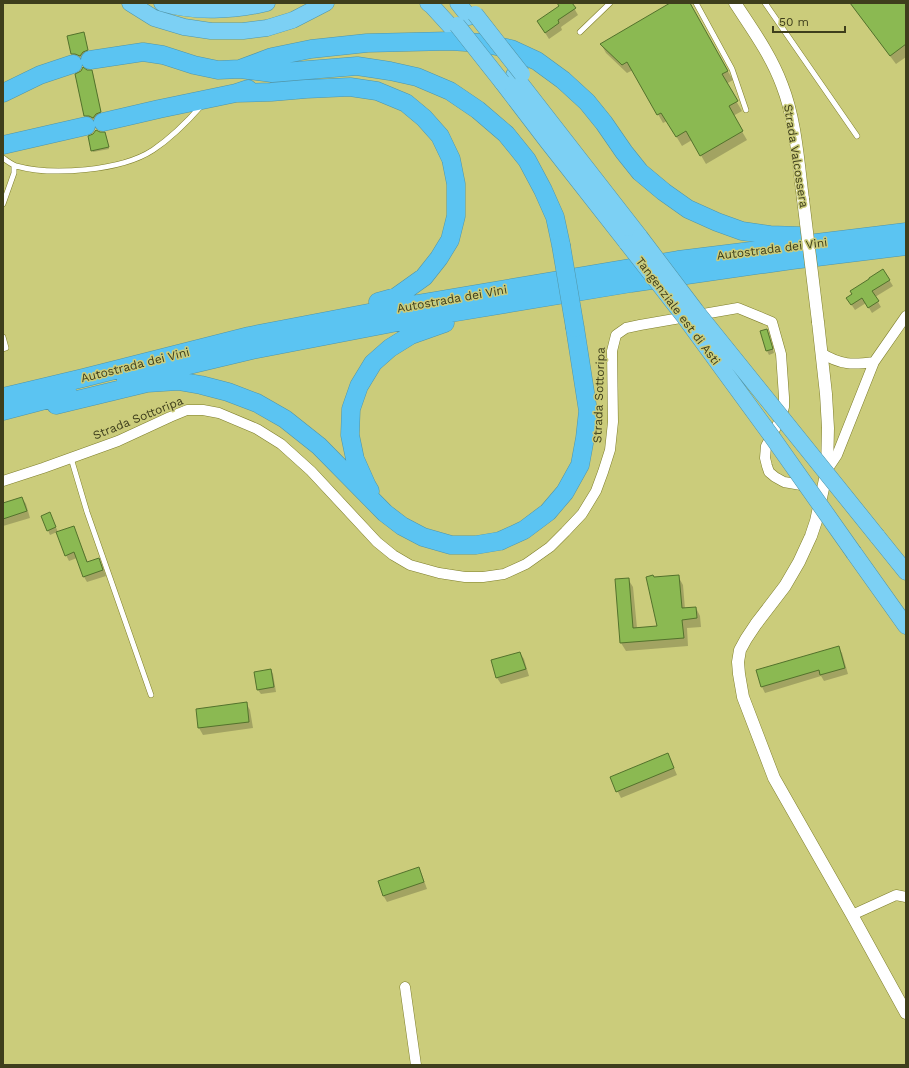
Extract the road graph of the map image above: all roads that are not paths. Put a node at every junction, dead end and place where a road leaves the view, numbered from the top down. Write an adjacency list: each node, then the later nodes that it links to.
1 (130, 3): 4 (highway)
2 (162, 3): 3 (highway)
3 (268, 3)
4 (326, 3)
5 (428, 3): 12 (highway)
6 (441, 3): 12 (highway, Tangenziale est di Asti)
7 (458, 3): 12 (highway, Tangenziale est di Asti)
8 (610, 3): 13 (lane)
9 (696, 3): 22 (lane)
10 (735, 3): 40 (street, Strada Valcossera, bridge)
11 (765, 3): 25 (lane)
12 (464, 17): 18 (highway, Tangenziale est di Asti); 18 (highway)
13 (580, 32)
14 (90, 60): 16 (highway)
15 (73, 64): 19 (highway)
16 (240, 69): 17 (highway); 31 (highway)
17 (314, 69): 20 (highway); 49 (highway, bridge)
18 (508, 79): 26 (highway, Tangenziale est di Asti); 26 (highway)
19 (3, 93)
20 (236, 93): 21 (highway); 37 (highway)
21 (209, 99): 23 (highway); 29 (lane)
22 (746, 110)
23 (103, 122)
24 (86, 126): 27 (highway)
25 (857, 136)
26 (553, 138): 33 (highway, Tangenziale est di Asti)
27 (3, 145)
28 (3, 158): 29 (lane)
29 (14, 166): 30 (lane)
30 (3, 204)
31 (906, 223)
32 (906, 232): 37 (highway, Autostrada dei Vini)
33 (633, 240): 50 (highway, Tangenziale est di Asti, bridge); 51 (highway, Tangenziale est di Asti, bridge)
34 (906, 246): 35 (highway, Autostrada dei Vini)
35 (631, 283): 43 (highway, Autostrada dei Vini); 49 (highway)
36 (906, 316): 41 (street)
37 (249, 336): 42 (highway, Autostrada dei Vini)
38 (3, 337): 39 (lane)
39 (3, 349)
40 (821, 353): 41 (street); 46 (street, Strada Valcossera)
41 (874, 362): 46 (street)
42 (3, 397)
43 (3, 411)
44 (3, 418): 49 (highway)
45 (71, 458): 47 (street, Strada Sottoripa); 48 (street, Strada Sottoripa); 52 (lane)
46 (827, 470): 48 (street, Strada Valcossera)
47 (3, 480)
48 (822, 492): 54 (street, Strada Valcossera)
49 (385, 513)
50 (906, 572)
51 (906, 626)
52 (151, 695)
53 (906, 897): 54 (street)
54 (852, 915): 56 (street, Strada Valcossera)
55 (405, 987): 57 (street)
56 (906, 1013)
57 (416, 1065)

